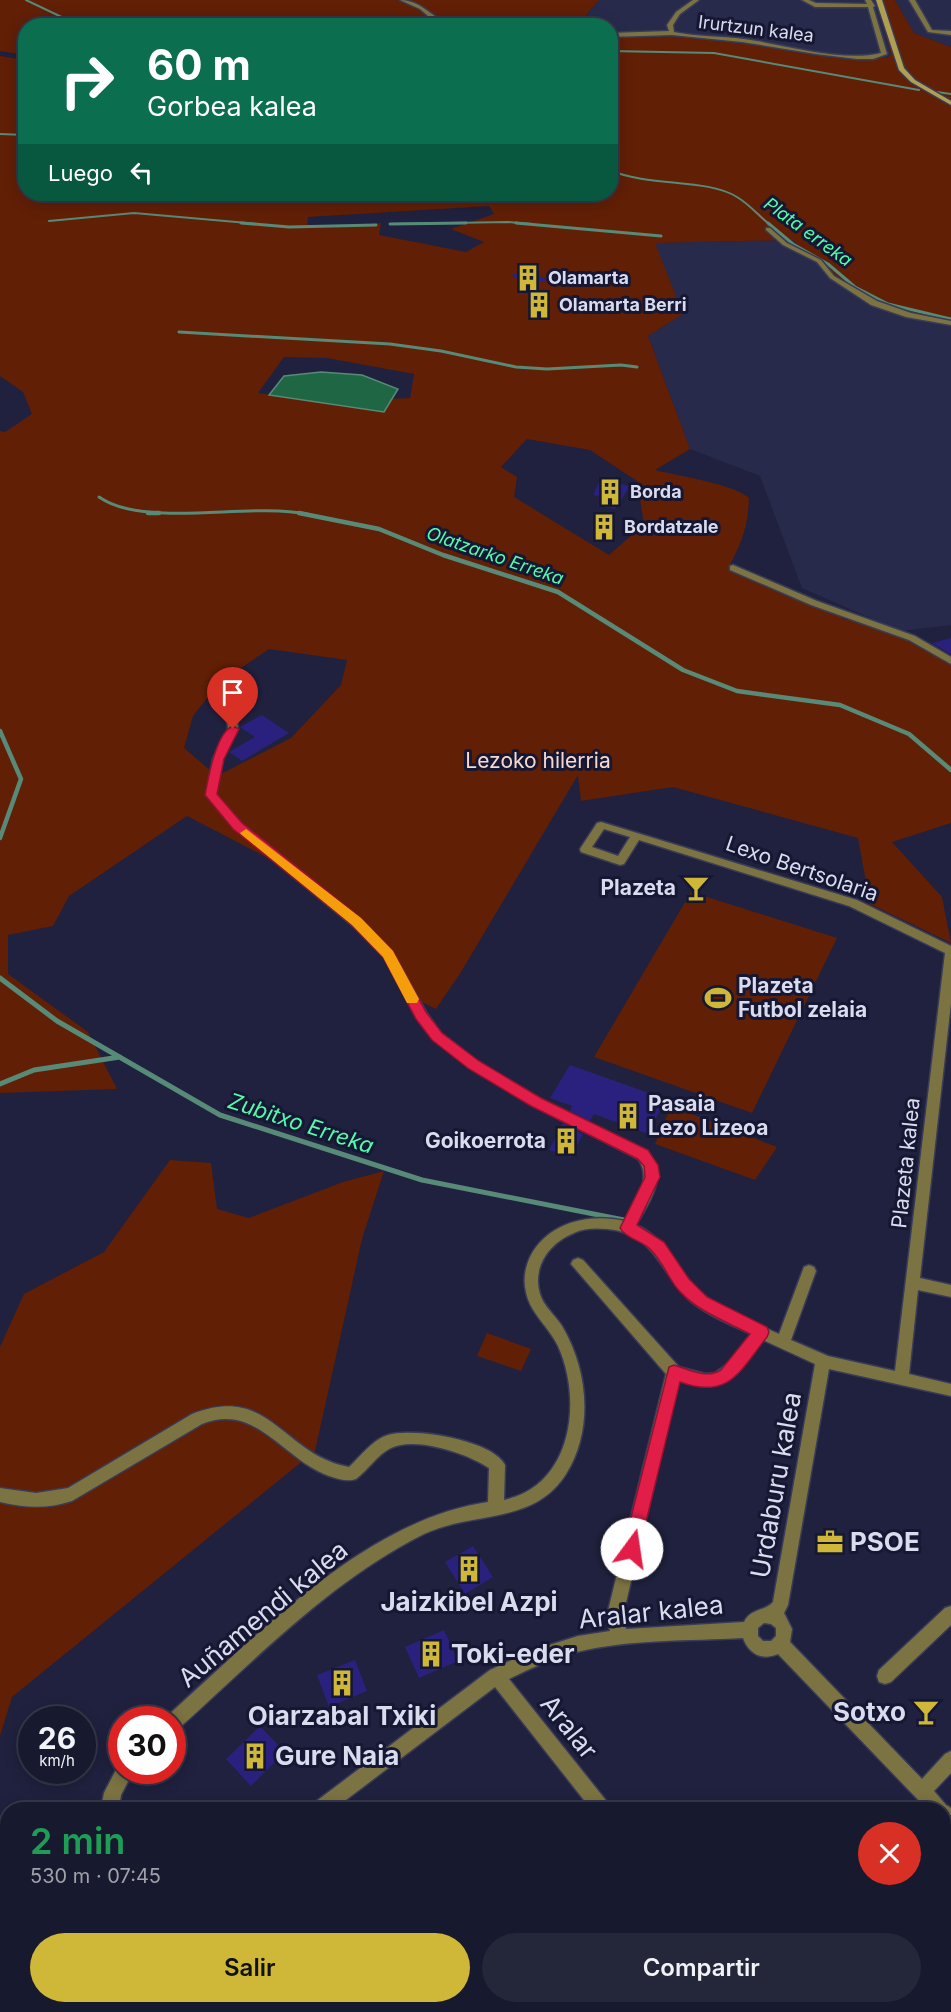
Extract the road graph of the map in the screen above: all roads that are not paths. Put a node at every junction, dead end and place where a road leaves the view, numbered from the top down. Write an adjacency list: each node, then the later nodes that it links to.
1 (403, 0): 7 (street)
2 (696, 0): 8 (street, Irurtzun kalea)
3 (805, 0): 6 (street)
4 (879, 0): 11 (main road)
5 (912, 0): 9 (street)
6 (870, 3): 8 (street, Irurtzun kalea)
7 (433, 18)
8 (672, 33): 10 (street)
9 (951, 33)
10 (618, 35)
11 (951, 103)
12 (768, 229): 13 (street)
13 (951, 323)
14 (734, 568): 15 (street)
15 (951, 662)
16 (218, 694): 19 (street)
17 (636, 836): 18 (street, Lexo Bertsolaria)
18 (951, 951): 22 (street, Plazeta kalea)
19 (628, 1228): 24 (street, Auñamendi kalea); 31 (street, Auñamendi kalea)
20 (578, 1264): 27 (street)
21 (809, 1271): 25 (street)
22 (914, 1283): 23 (street); 28 (street, Plazeta kalea)
23 (951, 1291)
24 (761, 1332): 25 (street, Auñamendi kalea); 27 (street)
25 (783, 1342): 26 (street, Auñamendi kalea)
26 (822, 1360): 28 (street, Auñamendi kalea); 33 (street, Urdaburu kalea)
27 (674, 1372): 35 (street)
28 (901, 1378): 29 (street, Auñamendi kalea)
29 (951, 1390)
30 (0, 1495): 31 (street)
31 (496, 1508): 39 (street, Auñamendi kalea)
32 (951, 1614): 38 (street)
33 (771, 1616): 34 (street); 36 (street)
34 (749, 1630): 35 (street, Aralar kalea); 36 (street)
35 (619, 1637): 37 (street, Aralar kalea)
36 (780, 1644): 42 (street)
37 (496, 1676): 44 (street, Aralar kalea); 45 (street, Aralar)
38 (885, 1676)
39 (186, 1712)
40 (951, 1760): 42 (street)
41 (118, 1784): 43 (street)
42 (922, 1791): 46 (street)
43 (111, 1802)
44 (329, 1802)
45 (596, 1802)
46 (932, 1802)

